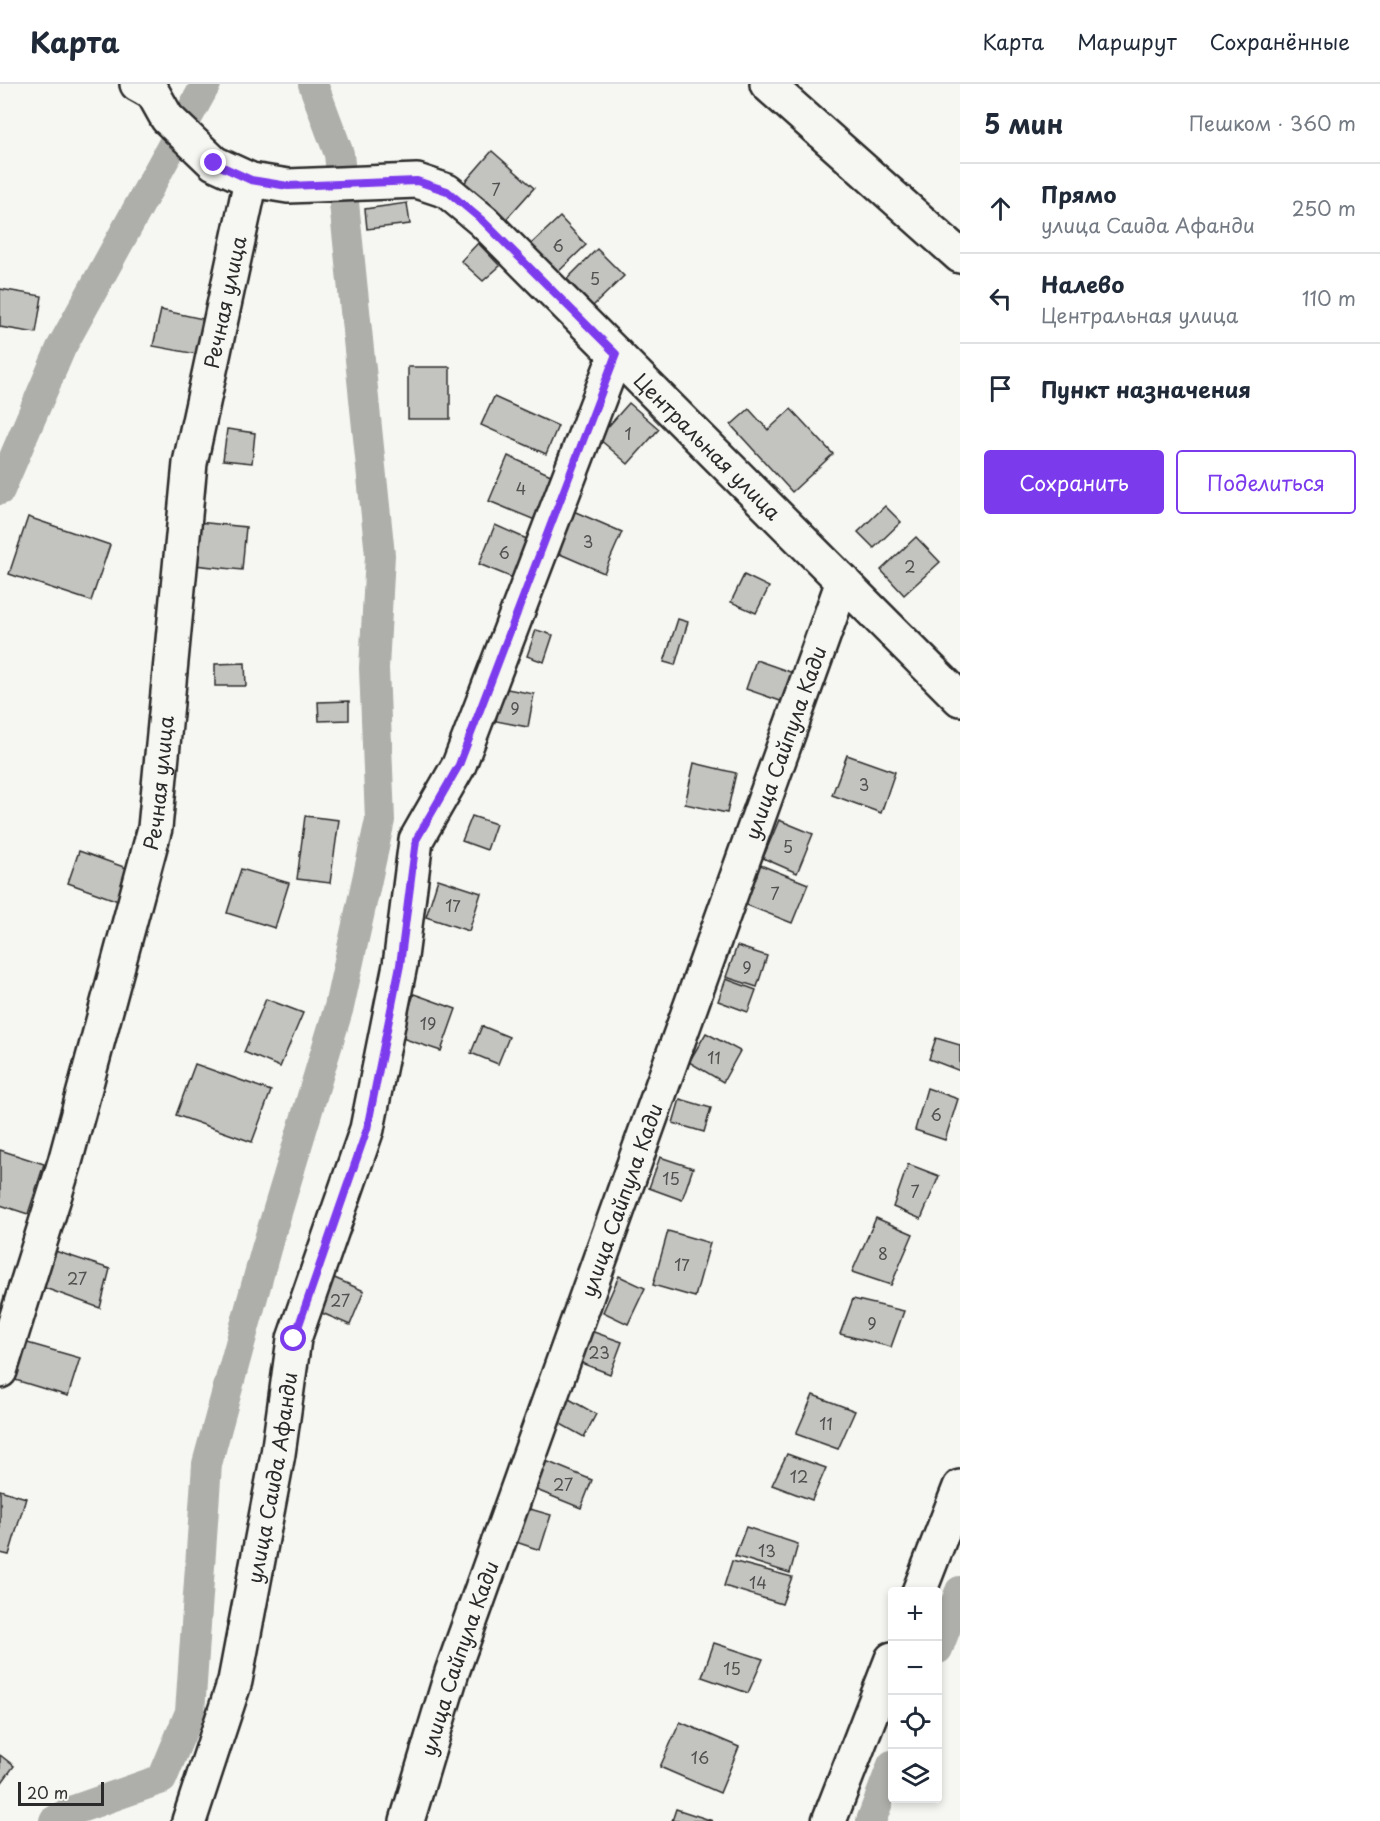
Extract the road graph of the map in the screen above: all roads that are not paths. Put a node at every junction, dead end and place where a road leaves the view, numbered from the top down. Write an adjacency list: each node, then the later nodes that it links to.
1 (137, 84): 3 (street, Центральная улица)
2 (767, 84): 4 (street)
3 (251, 180): 5 (street, Центральная улица); 8 (street, Речная улица)
4 (960, 256)
5 (616, 354): 6 (street, Центральная улица); 12 (street, улица Саида Афанди)
6 (843, 582): 7 (street, Центральная улица); 13 (street, улица Сайпула Кади)
7 (960, 699)
8 (0, 1371)
9 (960, 1488): 10 (street)
10 (921, 1587)
11 (888, 1669): 14 (street)
12 (189, 1821)
13 (407, 1821)
14 (829, 1821)

